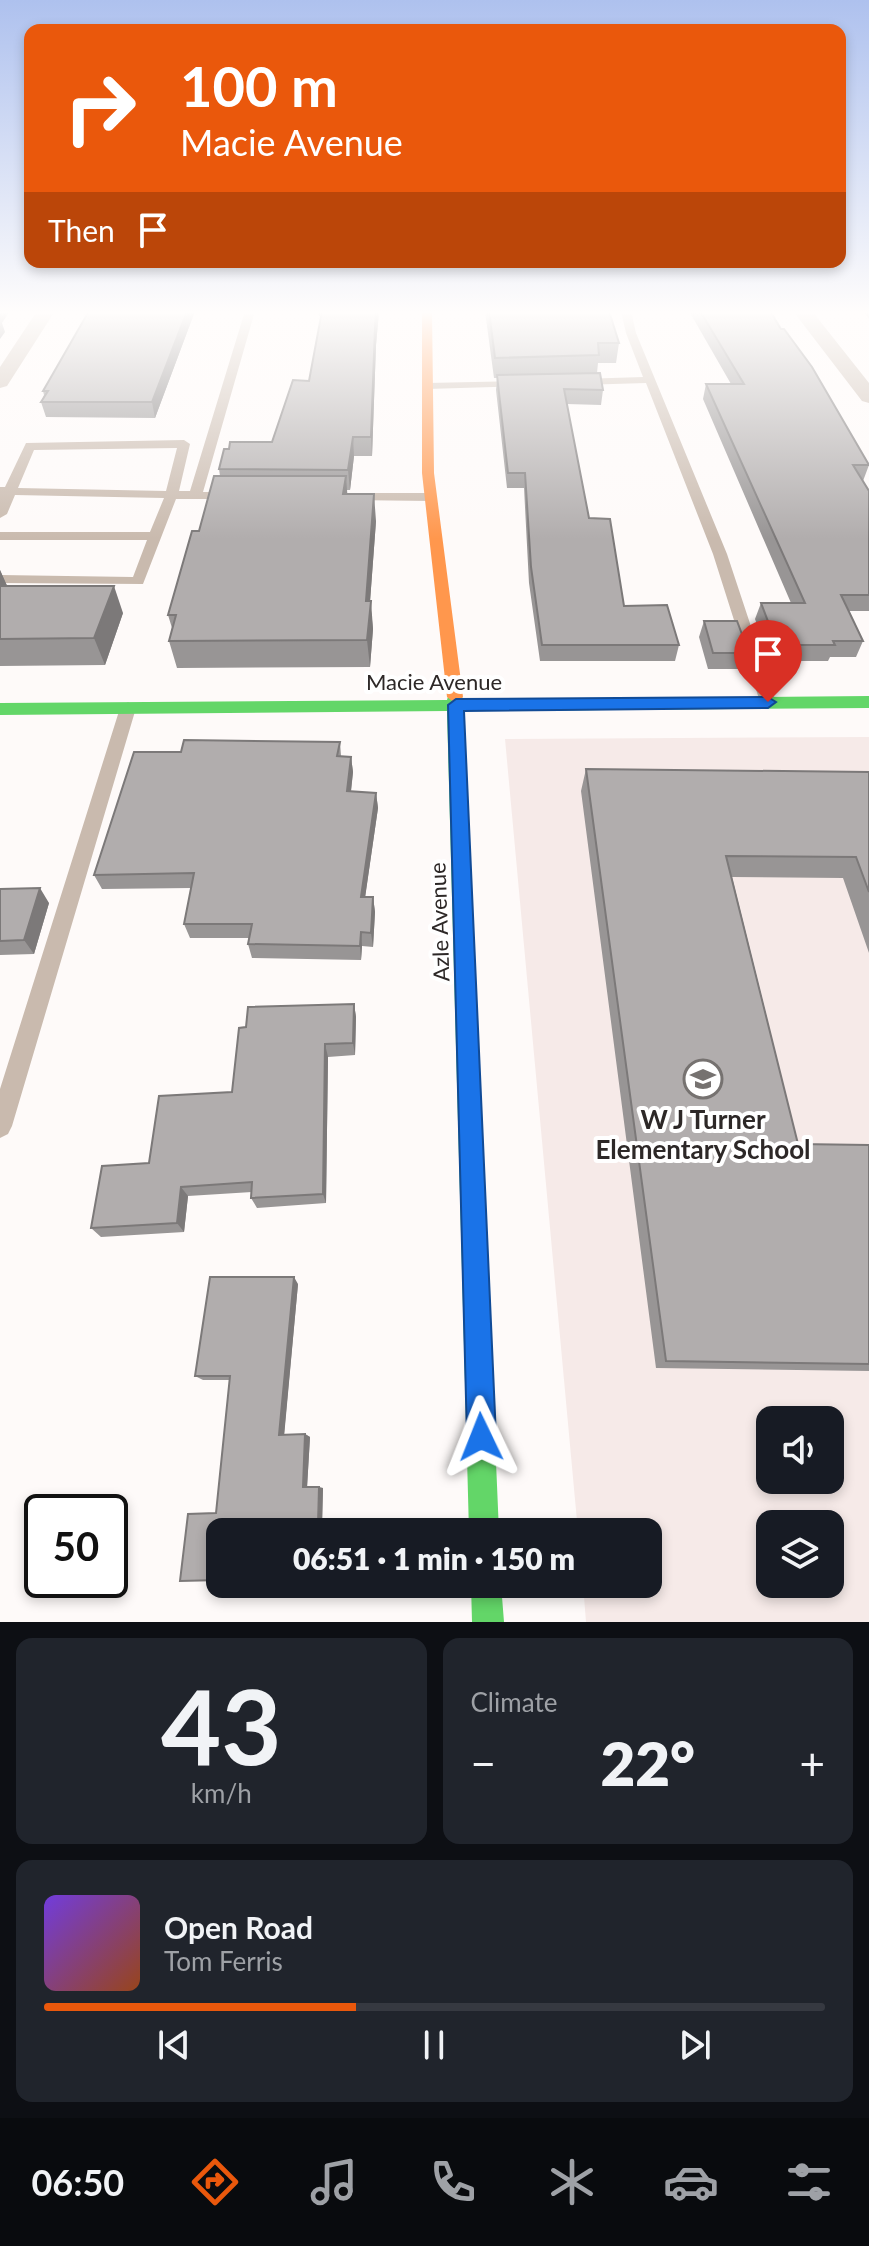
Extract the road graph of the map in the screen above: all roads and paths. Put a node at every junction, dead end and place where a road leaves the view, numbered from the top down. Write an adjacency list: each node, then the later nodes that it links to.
1 (427, 386): 9 (main road, Azle Avenue)
2 (227, 387): 6 (lane)
3 (652, 387): 14 (lane)
4 (5, 491): 5 (lane); 5 (lane); 10 (lane)
5 (171, 496): 6 (lane); 12 (lane)
6 (195, 496): 7 (lane)
7 (241, 496)
8 (333, 496): 9 (lane)
9 (431, 497): 16 (main road, Azle Avenue)
10 (0, 514)
11 (0, 536): 12 (lane)
12 (155, 536): 13 (lane)
13 (0, 579)
14 (768, 702): 15 (main road, Macie Avenue); 16 (main road, Macie Avenue)
15 (869, 702)
16 (456, 705): 17 (main road, Macie Avenue); 20 (main road, Azle Avenue)
17 (128, 708): 18 (main road, Macie Avenue); 19 (lane)
18 (0, 709)
19 (0, 1126)
20 (484, 1518)
21 (487, 1598): 22 (main road)
22 (488, 1622)

